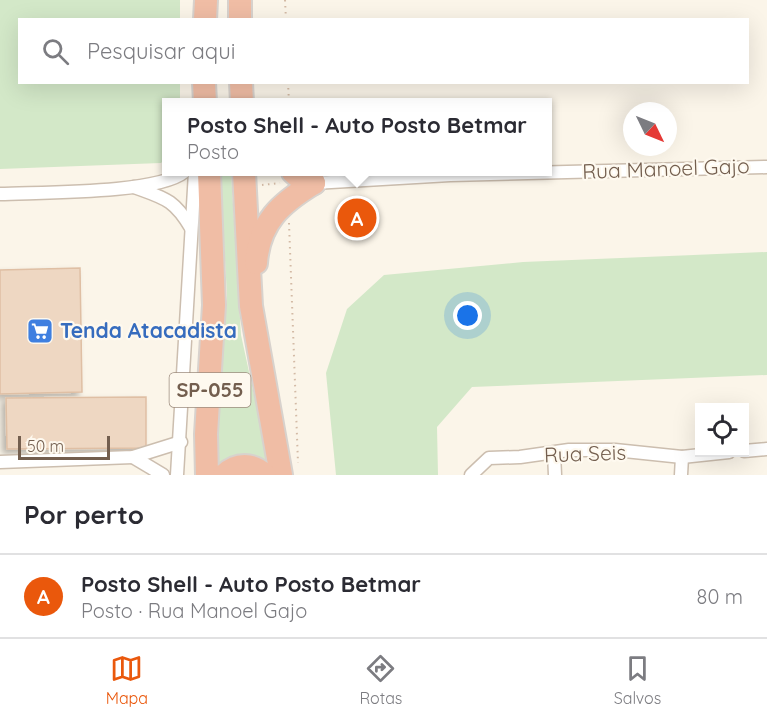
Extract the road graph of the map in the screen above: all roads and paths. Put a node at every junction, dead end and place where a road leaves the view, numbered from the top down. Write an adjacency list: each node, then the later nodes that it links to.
1 (206, 0): 4 (highway)
2 (240, 0): 5 (highway)
3 (285, 0): 6 (path)
4 (205, 18)
5 (240, 18)
6 (286, 18)
7 (767, 166): 8 (street, Rua Manoel Gajo)
8 (552, 172)
9 (174, 176): 16 (street)
10 (195, 176): 19 (street)
11 (209, 176): 32 (highway, SP-055)
12 (244, 176): 20 (highway, SP-055)
13 (298, 176): 15 (highway)
14 (433, 176): 15 (street, Rua Manoel Gajo)
15 (314, 183): 20 (highway)
16 (133, 187): 17 (street); 19 (street)
17 (0, 194)
18 (289, 220): 29 (path)
19 (190, 228): 21 (street)
20 (251, 306): 29 (highway, SP-055)
21 (181, 442): 27 (street); 31 (street)
22 (767, 449): 23 (street)
23 (749, 451)
24 (554, 453): 26 (street, Rua Seis); 35 (street, Rua Seis); 36 (street)
25 (695, 456): 26 (street, Rua Seis)
26 (682, 457): 37 (street)
27 (133, 458): 28 (street); 30 (street)
28 (0, 462)
29 (289, 469)
30 (163, 475)
31 (177, 475)
32 (207, 475)
33 (224, 475): 34 (highway)
34 (265, 475)
35 (471, 475)
36 (555, 475)
37 (681, 475)

